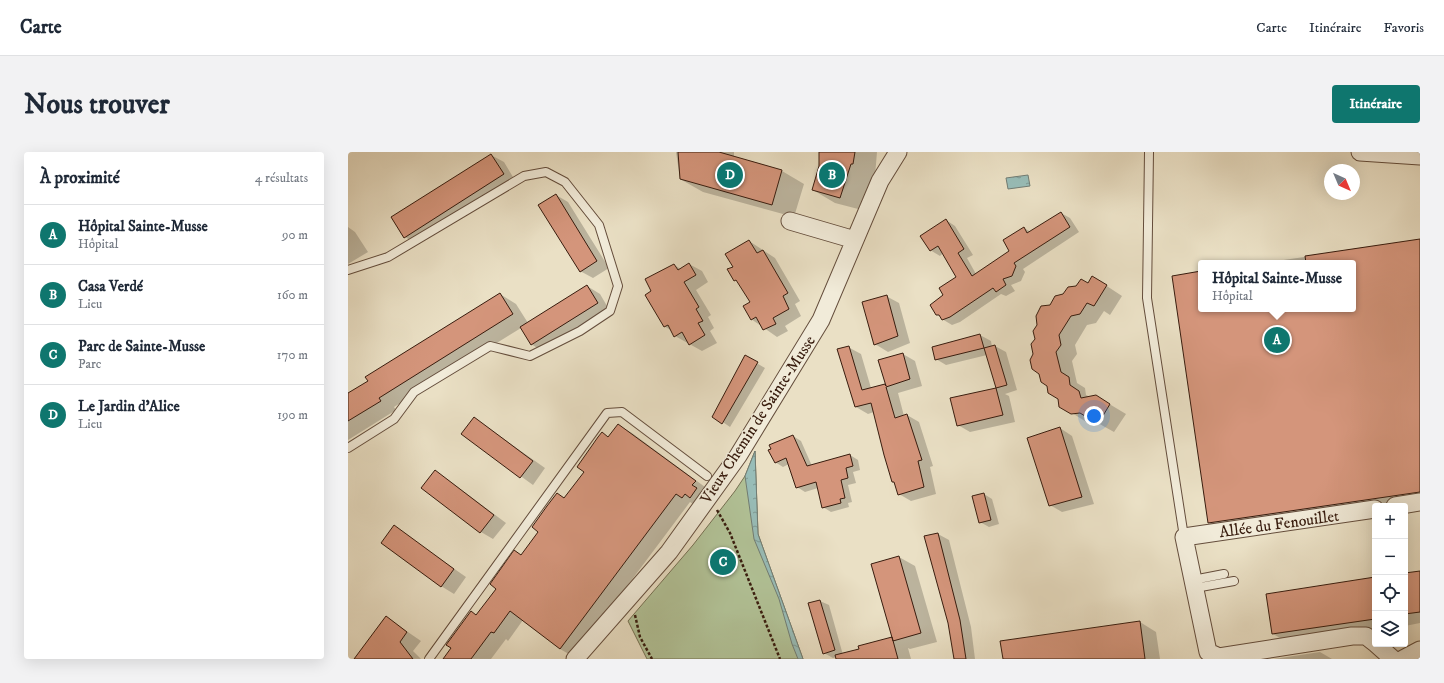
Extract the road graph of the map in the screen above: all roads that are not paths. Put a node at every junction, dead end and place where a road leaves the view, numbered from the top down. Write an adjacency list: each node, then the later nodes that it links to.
1 (898, 152): 6 (street, Vieux Chemin de Sainte-Musse)
2 (1149, 152): 13 (lane)
3 (1360, 152): 4 (street)
4 (1420, 156)
5 (790, 221): 6 (street)
6 (854, 240): 22 (street, Vieux Chemin de Sainte-Musse)
7 (348, 270): 8 (lane)
8 (348, 448)
9 (707, 476): 21 (lane)
10 (1420, 502): 11 (street)
11 (1408, 504)
12 (1372, 509): 13 (street, Allée du Fenouillet)
13 (1184, 537): 16 (street)
14 (1224, 574): 16 (lane)
15 (1234, 581): 16 (lane)
16 (1194, 584): 20 (street)
17 (1372, 641): 20 (street)
18 (1379, 647): 23 (street)
19 (1420, 650): 24 (street)
20 (1207, 655)
21 (429, 659)
22 (575, 659)
23 (1393, 659)
24 (1403, 659)

